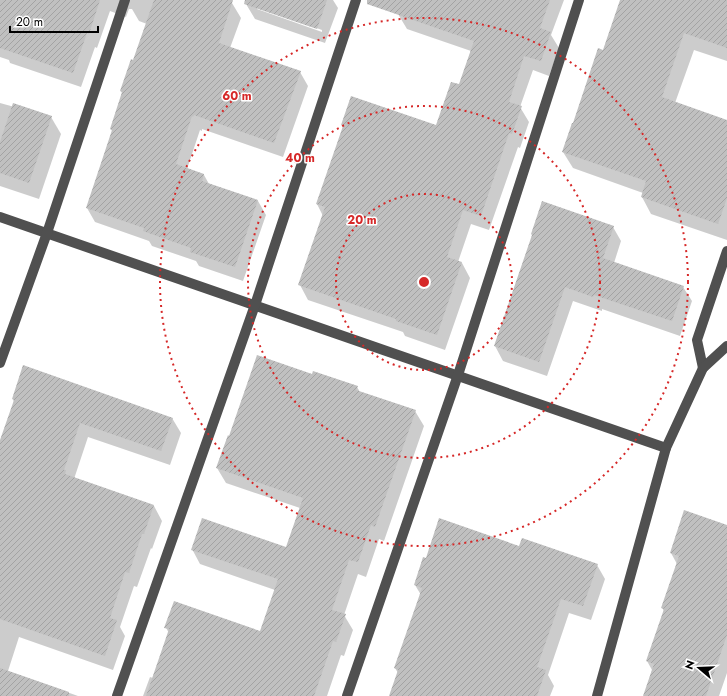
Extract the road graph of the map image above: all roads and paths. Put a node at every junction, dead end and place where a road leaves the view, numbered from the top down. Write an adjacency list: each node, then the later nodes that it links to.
1 (125, 0): 5 (street)
2 (356, 0): 7 (street)
3 (579, 0): 11 (street)
4 (0, 217): 5 (street)
5 (47, 233): 7 (street); 9 (street)
6 (727, 251): 10 (street)
7 (255, 305): 11 (street); 13 (street)
8 (727, 346): 10 (street)
9 (0, 363)
10 (703, 368): 12 (street)
11 (458, 375): 12 (street); 14 (street)
12 (666, 448): 15 (street)
13 (116, 696)
14 (347, 696)
15 (597, 696)

